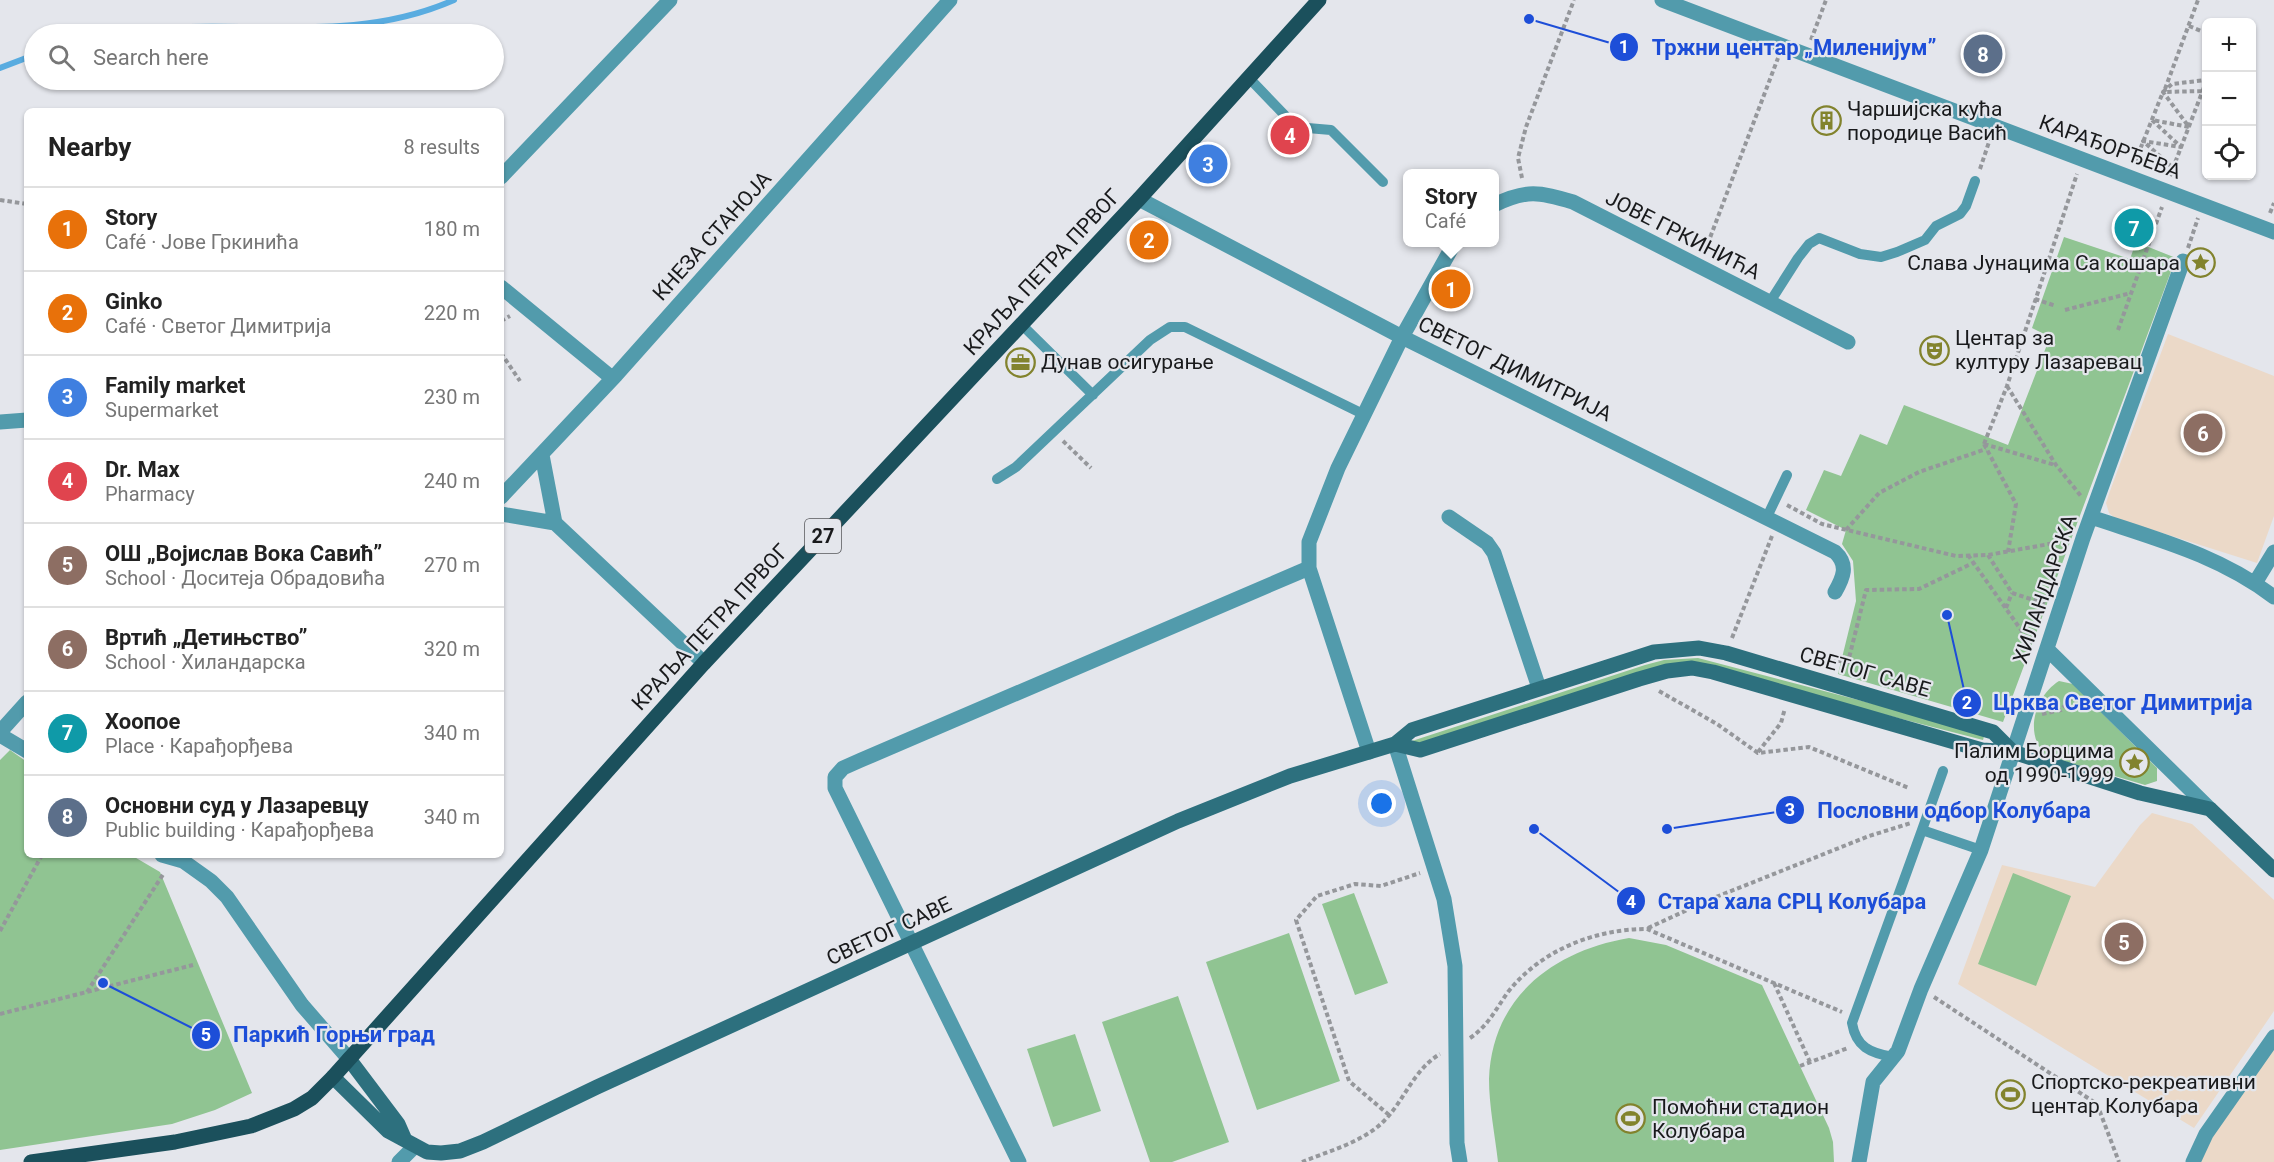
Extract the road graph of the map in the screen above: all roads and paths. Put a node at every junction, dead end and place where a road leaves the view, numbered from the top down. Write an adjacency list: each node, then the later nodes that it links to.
1 (670, 0): 24 (street)
2 (950, 0): 51 (street, КНЕЗА СТАНОЈА)
3 (1319, 0): 12 (main road, КРАЉА ПЕТРА ПРВОГ / 27)
4 (1574, 0): 28 (path)
5 (1662, 0): 10 (street, КАРАЂОРЂЕВА)
6 (1826, 0): 10 (path)
7 (2198, 0): 8 (path)
8 (2189, 26): 9 (path); 15 (path)
9 (2202, 31)
10 (1805, 54): 18 (street, КАРАЂОРЂЕВА)
11 (1773, 73): 39 (path)
12 (1249, 78): 26 (lane); 29 (main road, КРАЉА ПЕТРА ПРВОГ / 27)
13 (2202, 81): 15 (path)
14 (2202, 91): 15 (path)
15 (2163, 92): 17 (path); 19 (path)
16 (2202, 96): 19 (path)
17 (2152, 120): 19 (path); 20 (path); 21 (path)
18 (1994, 126): 23 (street, КАРАЂОРЂЕВА); 25 (path)
19 (2189, 127): 21 (path)
20 (2143, 141): 21 (path); 21 (path); 22 (path)
21 (2181, 147)
22 (2138, 155)
23 (2082, 159): 27 (street, КАРАЂОРЂЕВА); 42 (path)
24 (504, 174)
25 (1976, 181): 43 (lane)
26 (1383, 182)
27 (2168, 191): 32 (street, КАРАЂОРЂЕВА); 41 (path)
28 (1526, 194): 31 (street, ЈОВЕ ГРКИНИЋА); 39 (street, ЈОВЕ ГРКИНИЋА)
29 (1139, 199): 46 (main road, КРАЉА ПЕТРА ПРВОГ / 27); 48 (street, СВЕТОГ ДИМИТРИЈА)
30 (0, 200): 34 (path)
31 (1499, 202)
32 (2202, 203): 36 (street, КАРАЂОРЂЕВА); 38 (path)
33 (2274, 203): 35 (path)
34 (24, 204)
35 (2271, 210)
36 (2274, 232)
37 (1453, 247): 48 (street)
38 (2183, 261): 68 (street, ХИЛАНДАРСКА)
39 (1698, 266): 43 (street, ЈОВЕ ГРКИНИЋА)
40 (504, 289): 51 (street)
41 (2132, 292): 45 (path); 47 (path)
42 (2035, 299): 44 (path); 53 (path)
43 (1770, 302): 49 (street, ЈОВЕ ГРКИНИЋА)
44 (2056, 306)
45 (2065, 309)
46 (1021, 324): 54 (lane); 90 (main road, КРАЉА ПЕТРА ПРВОГ / 27)
47 (2118, 330)
48 (1402, 337): 55 (street); 71 (street, СВЕТОГ ДИМИТРИЈА)
49 (1848, 342)
50 (504, 357): 52 (path)
51 (612, 378): 61 (street, КНЕЗА СТАНОЈА)
52 (520, 381)
53 (2007, 386): 59 (path); 62 (path)
54 (1093, 395): 55 (lane); 58 (lane)
55 (1363, 414): 80 (street)
56 (24, 420): 57 (street)
57 (0, 422)
58 (1053, 433): 63 (path); 65 (lane)
59 (1984, 444): 60 (path); 62 (path)
60 (1986, 449): 73 (path); 75 (path)
61 (542, 455): 66 (street, КНЕЗА СТАНОЈА); 72 (street)
62 (2055, 465): 68 (path)
63 (1091, 468)
64 (1787, 475): 67 (lane)
65 (997, 479)
66 (504, 494)
67 (1775, 500): 71 (lane); 73 (path)
68 (2089, 510): 81 (street); 87 (street, ХИЛАНДАРСКА)
69 (504, 514): 72 (street)
70 (1449, 517): 92 (street)
71 (1771, 522): 82 (street, СВЕТОГ ДИМИТРИЈА); 88 (path)
72 (555, 523): 90 (street)
73 (1846, 530): 77 (path)
74 (2076, 540): 75 (path)
75 (2008, 552): 78 (path)
76 (2274, 552): 81 (street)
77 (1968, 554): 78 (path); 79 (path)
78 (1988, 555): 83 (path)
79 (1973, 563): 86 (path); 89 (path)
80 (1309, 568): 100 (street); 115 (street)
81 (2255, 583): 84 (street)
82 (1835, 592)
83 (2012, 592): 85 (path); 86 (path)
84 (2274, 597)
85 (2051, 606)
86 (2006, 608): 87 (path)
87 (2041, 649): 91 (street); 96 (street, ХИЛАНДАРСКА)
88 (1726, 653): 92 (street, СВЕТОГ САВЕ); 101 (street, СВЕТОГ САВЕ)
89 (1832, 660)
90 (704, 663): 126 (main road, КРАЉА ПЕТРА ПРВОГ / 27)
91 (2081, 684): 96 (path); 105 (street)
92 (1539, 688): 98 (street, СВЕТОГ САВЕ)
93 (1659, 691): 102 (path)
94 (1786, 703): 102 (path)
95 (24, 706): 97 (street)
96 (2028, 710): 101 (street, ХИЛАНДАРСКА)
97 (0, 734): 99 (street)
98 (1395, 744): 100 (street, СВЕТОГ САВЕ); 101 (street, СВЕТОГ САВЕ); 111 (street)
99 (24, 749)
100 (1369, 752): 115 (street, СВЕТОГ САВЕ)
101 (2013, 752): 105 (street); 108 (street, ХИЛАНДАРСКА)
102 (1758, 753): 104 (path)
103 (1943, 771): 106 (lane)
104 (1909, 788)
105 (2210, 809): 112 (street)
106 (1926, 818): 107 (lane); 113 (path)
107 (1922, 830): 108 (lane); 121 (lane)
108 (1981, 850): 118 (street, ХИЛАНДАРСКА)
109 (40, 858): 114 (path)
110 (177, 858): 119 (path); 126 (street)
111 (1435, 868): 124 (street); 130 (path)
112 (2274, 870)
113 (1647, 929): 117 (path); 124 (path)
114 (0, 931)
115 (913, 943): 131 (street, СВЕТОГ САВЕ); 132 (street)
116 (193, 966): 119 (path)
117 (1774, 982): 121 (path); 127 (path)
118 (1921, 989): 125 (street, ХИЛАНДАРСКА); 138 (path)
119 (87, 992): 120 (path)
120 (0, 1014)
121 (1854, 1017): 123 (lane)
122 (2274, 1037): 139 (street)
123 (1860, 1044): 125 (lane); 127 (path)
124 (1455, 1046): 130 (path); 136 (street)
125 (1893, 1057): 137 (street, ХИЛАНДАРСКА)
126 (349, 1059): 129 (main road, КРАЉА ПЕТРА ПРВОГ / 27); 131 (street)
127 (1810, 1062): 128 (path)
128 (1800, 1066)
129 (333, 1077): 131 (street); 133 (main road, 27)
130 (1389, 1115): 135 (path)
131 (408, 1153)
132 (1018, 1159): 134 (street)
133 (32, 1162)
134 (1001, 1162)
135 (1302, 1162)
136 (1460, 1162)
137 (1859, 1162)
138 (2119, 1162)
139 (2193, 1162)

